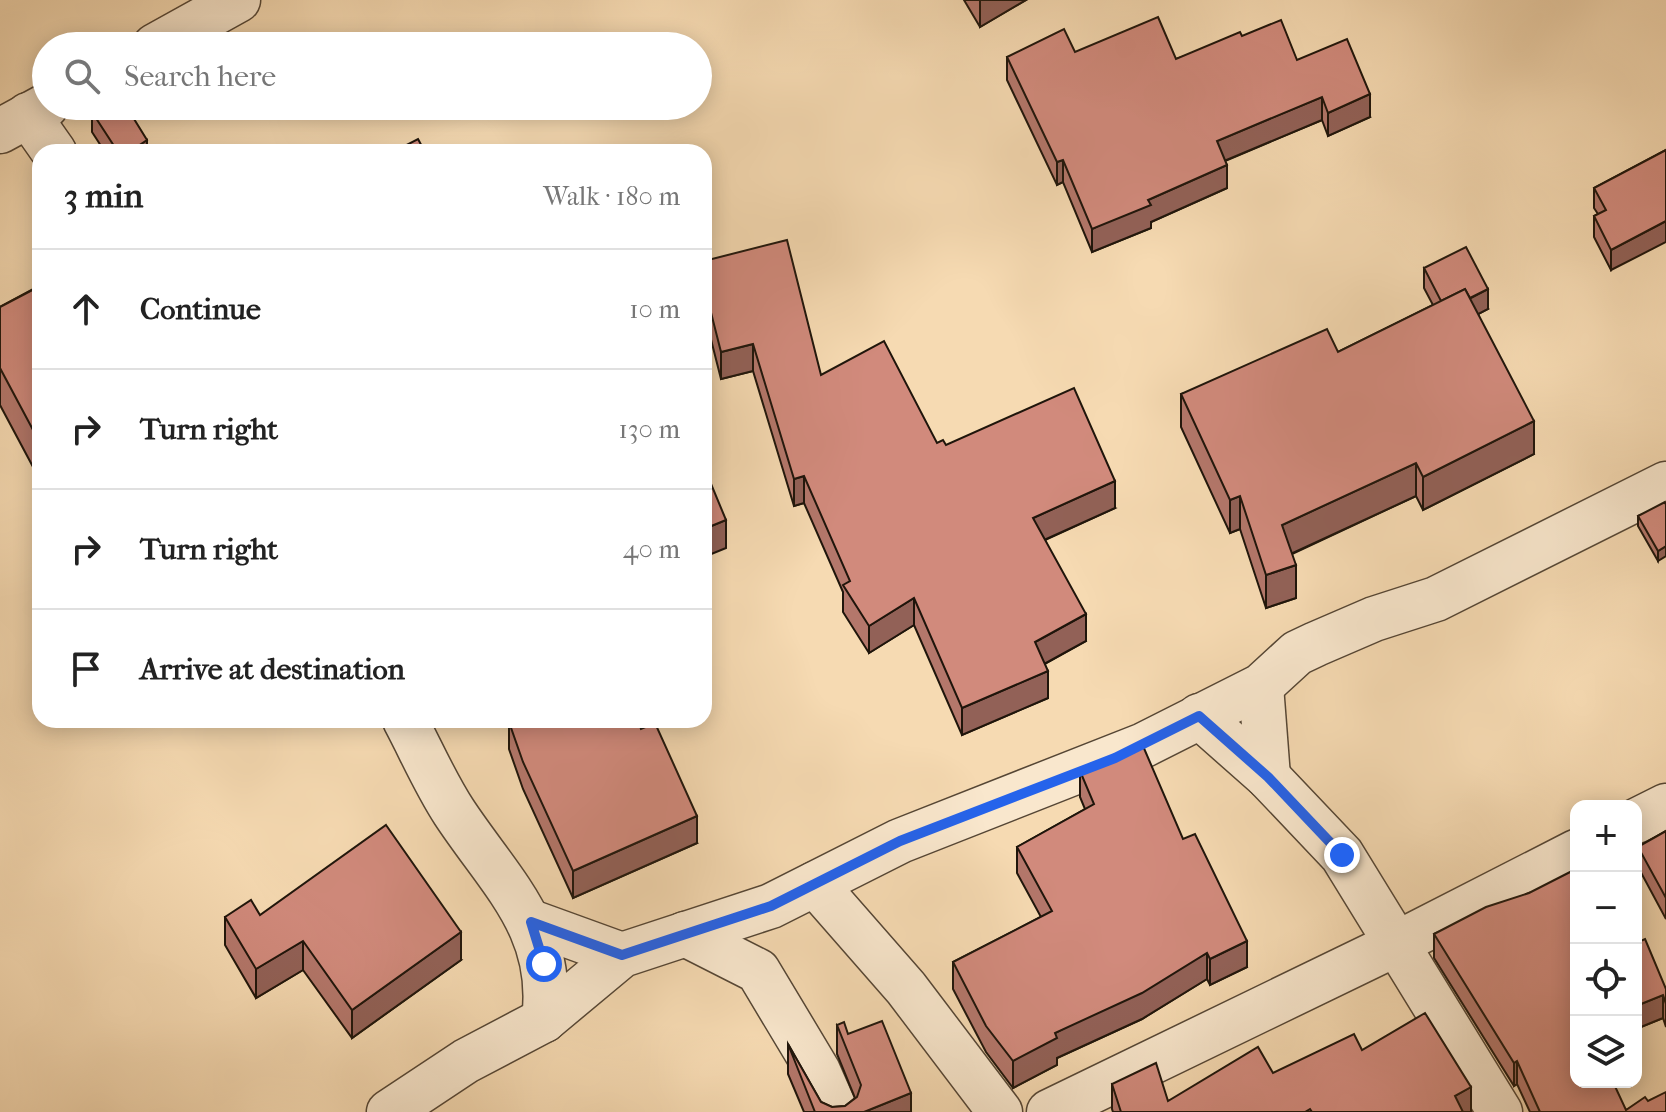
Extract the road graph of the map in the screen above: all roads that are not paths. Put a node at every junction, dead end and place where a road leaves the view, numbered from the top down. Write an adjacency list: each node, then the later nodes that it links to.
1 (238, 0): 2 (street)
2 (180, 32)
3 (25, 117): 4 (street)
4 (47, 144)
5 (1666, 484): 6 (street)
6 (1261, 686): 7 (street); 9 (street)
7 (1199, 716): 9 (street); 13 (street)
8 (409, 728): 15 (street)
9 (1268, 777): 17 (street)
10 (1666, 806): 11 (street)
11 (1642, 818)
12 (1570, 855): 17 (street)
13 (815, 884): 14 (street); 23 (street)
14 (771, 906): 16 (street); 19 (street)
15 (531, 922): 18 (street); 20 (street)
16 (685, 934): 18 (street); 19 (street)
17 (1398, 943): 24 (street); 25 (street)
18 (622, 955): 20 (street)
19 (758, 971): 22 (street)
20 (544, 1020): 21 (street)
21 (389, 1112)
22 (836, 1112)
23 (1000, 1112)
24 (1049, 1112)
25 (1500, 1112)

